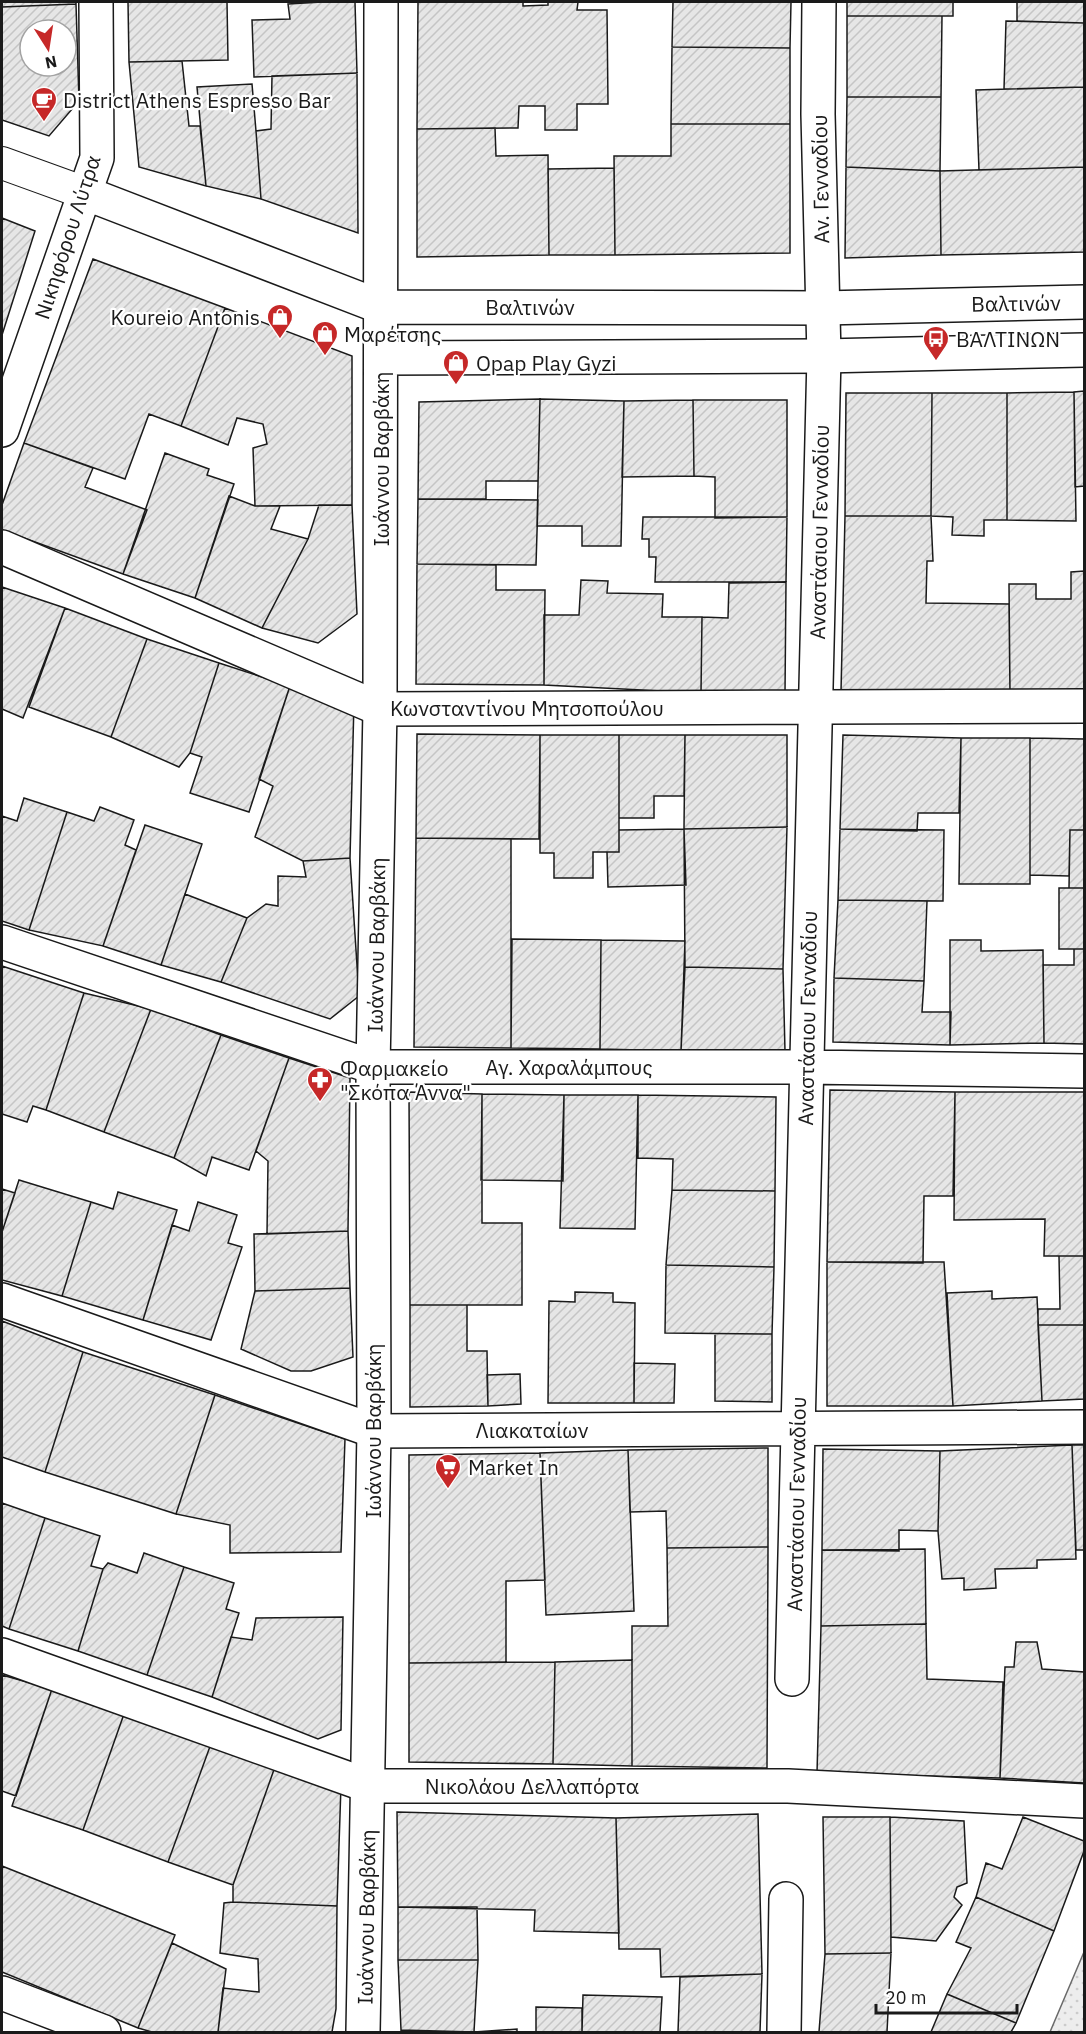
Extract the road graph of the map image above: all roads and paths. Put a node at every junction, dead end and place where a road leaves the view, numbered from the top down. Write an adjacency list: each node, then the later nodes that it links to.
1 (96, 2): 5 (street, Νικηφόρου Λύτρα)
2 (381, 2): 7 (street, Ιωάννου Βαρβάκη)
3 (819, 2): 8 (street, Αν. Γενναδίου)
4 (2, 163): 5 (street, Βαλτινών)
5 (86, 193): 7 (street, Βαλτινών); 12 (street, Νικηφόρου Λύτρα)
6 (1084, 302): 8 (street, Βαλτινών)
7 (381, 307): 8 (street, Βαλτινών); 11 (street, Ιωάννου Βαρβάκη)
8 (823, 308): 10 (street, Αν. Γενναδίου)
9 (1084, 350): 10 (street)
10 (824, 356): 11 (street); 15 (street, Αναστάσιου Γενναδίου)
11 (381, 358): 16 (street, Ιωάννου Βαρβάκη)
12 (2, 430)
13 (2, 547): 16 (street, Κωνσταντίνου Μητσοπούλου)
14 (1084, 706): 15 (street, Κωνσταντίνου Μητσοπούλου)
15 (814, 707): 16 (street, Κωνσταντίνου Μητσοπούλου); 19 (street, Αναστάσιου Γενναδίου)
16 (380, 709): 18 (street, Ιωάννου Βαρβάκη)
17 (2, 942): 18 (street, Αγ. Χαραλάμπους)
18 (373, 1067): 19 (street, Αγ. Χαραλάμπους); 24 (street, Ιωάννου Βαρβάκη)
19 (806, 1067): 20 (street, Αγ. Χαραλάμπους); 23 (street, Αναστάσιου Γενναδίου)
20 (1084, 1071)
21 (2, 1300): 24 (street, Λιακαταίων)
22 (1084, 1427): 23 (street, Λιακαταίων)
23 (798, 1430): 24 (street, Λιακαταίων); 26 (street, Αναστάσιου Γενναδίου)
24 (374, 1431): 27 (street, Ιωάννου Βαρβάκη)
25 (2, 1655): 27 (street, Νικολάου Δελλαπόρτα)
26 (792, 1680)
27 (369, 1786): 28 (street, Νικολάου Δελλαπόρτα); 32 (street, Ιωάννου Βαρβάκη)
28 (1084, 1801)
29 (786, 1899): 33 (street)
30 (2, 1993): 31 (street)
31 (104, 2032)
32 (363, 2032)
33 (784, 2032)

